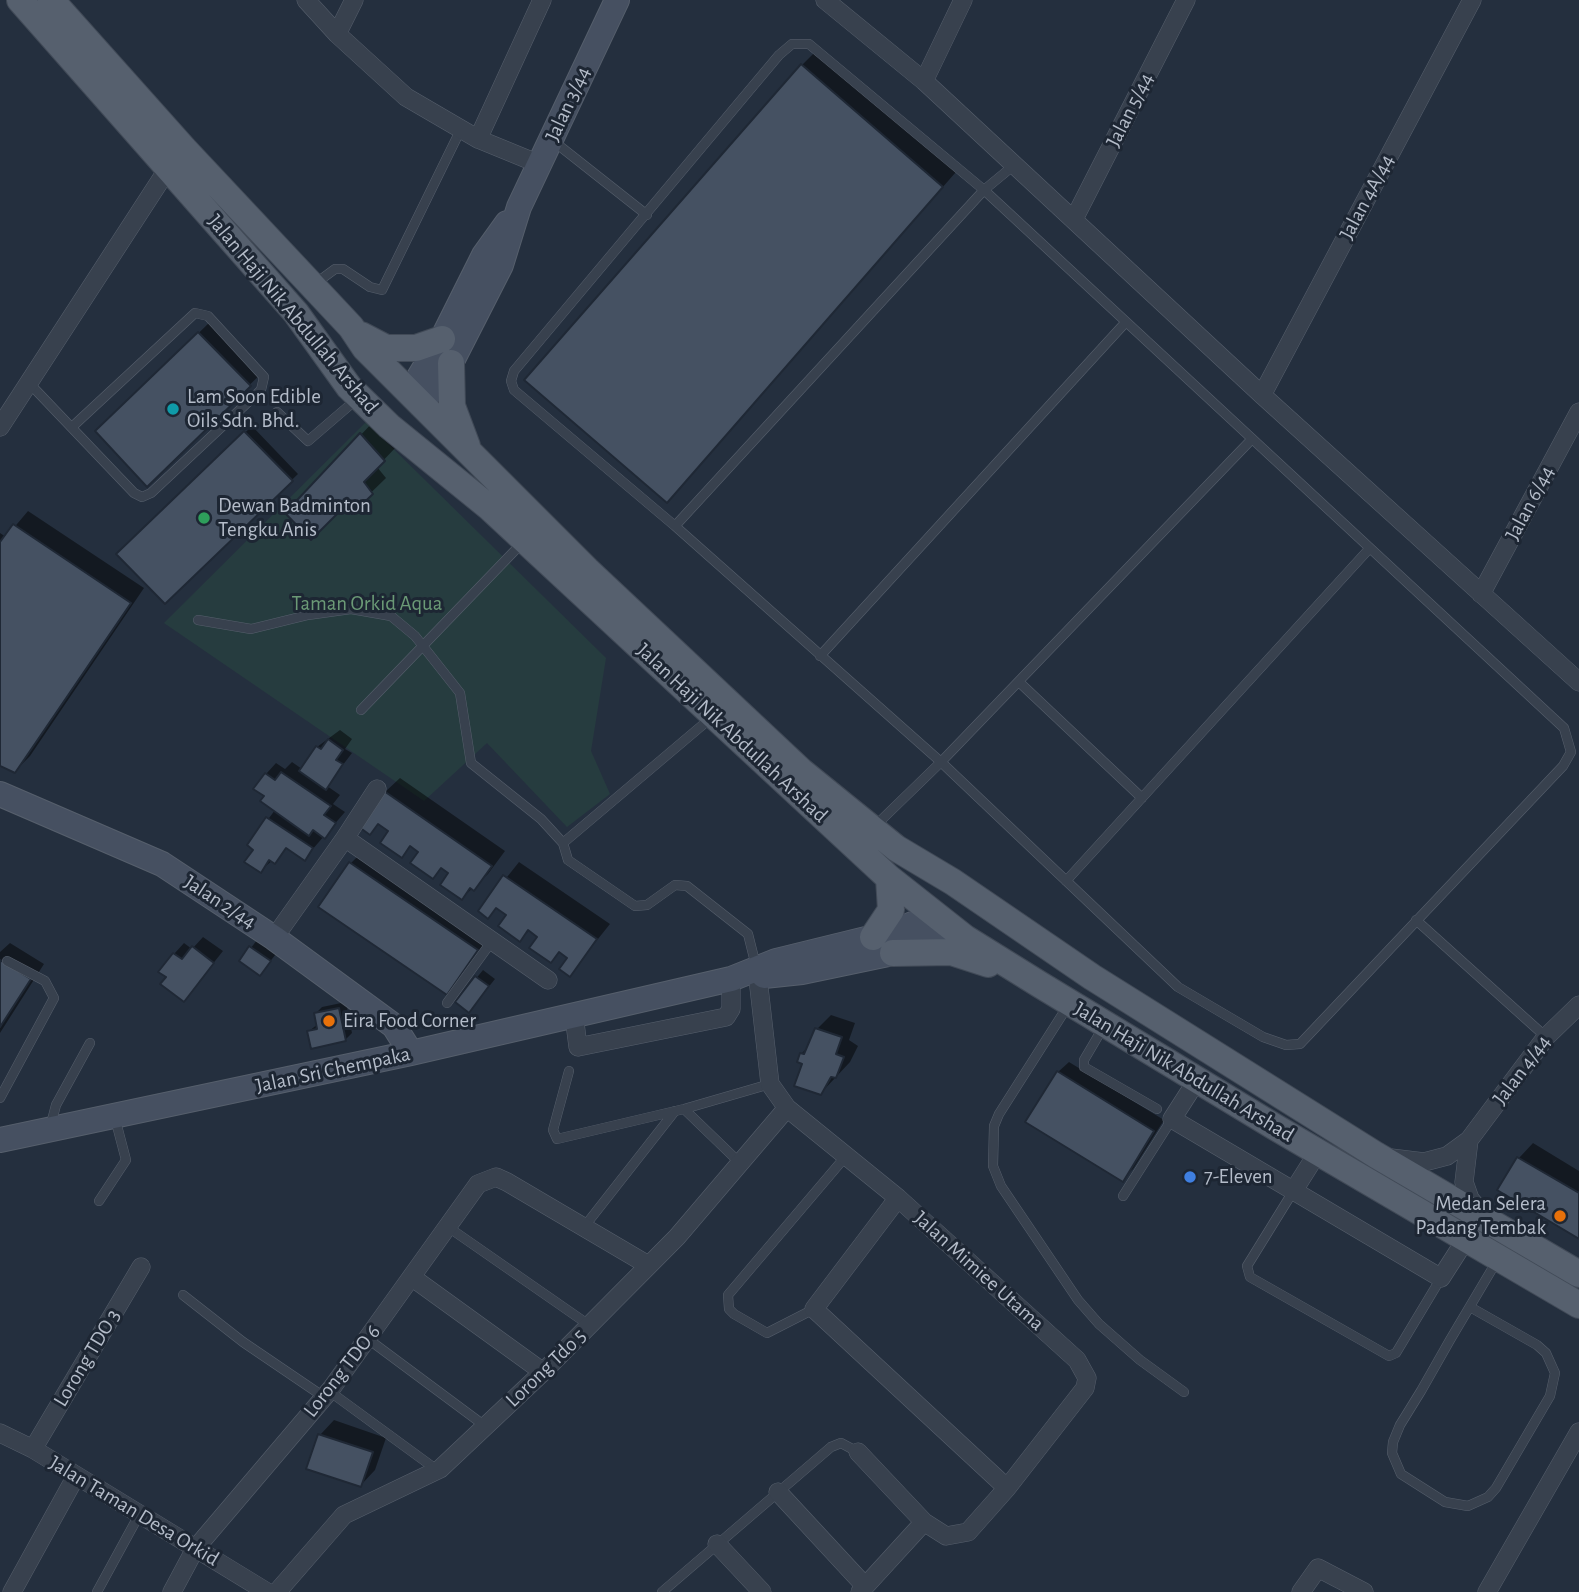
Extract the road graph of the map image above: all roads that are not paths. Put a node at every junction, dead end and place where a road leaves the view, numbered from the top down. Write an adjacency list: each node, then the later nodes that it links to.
1 (20, 0): 18 (main road, Jalan Haji Nik Abdullah Arshad)
2 (51, 0): 22 (main road, Jalan Haji Nik Abdullah Arshad)
3 (306, 0): 11 (street)
4 (354, 0): 11 (street)
5 (542, 0): 14 (street)
6 (617, 0): 15 (street, Jalan 3/44)
7 (825, 0): 12 (street)
8 (963, 0): 12 (street)
9 (1186, 0): 21 (street, Jalan 5/44)
10 (1472, 0): 28 (street, Jalan 4A/44)
11 (337, 34): 13 (street)
12 (924, 81): 17 (street)
13 (461, 129): 14 (street); 22 (lane)
14 (478, 139): 16 (street)
15 (551, 139): 16 (street, Jalan 3/44); 20 (lane)
16 (539, 164): 26 (street, Jalan 3/44)
17 (1013, 166): 19 (lane); 21 (street)
18 (169, 167): 23 (main road, Jalan Haji Nik Abdullah Arshad); 27 (street)
19 (984, 190): 20 (lane); 24 (lane); 38 (lane)
20 (648, 215): 38 (lane)
21 (1074, 219): 28 (street)
22 (313, 286): 25 (main road, Jalan Haji Nik Abdullah Arshad)
23 (296, 313): 29 (main road, Jalan Haji Nik Abdullah Arshad); 30 (main road)
24 (1125, 323): 35 (lane); 44 (lane)
25 (351, 327): 26 (main road); 30 (main road, Jalan Haji Nik Abdullah Arshad)
26 (447, 351): 30 (street, Jalan 3/44); 36 (main road)
27 (30, 384): 33 (street); 34 (lane)
28 (1262, 395): 41 (street)
29 (359, 397): 31 (lane); 37 (main road, Jalan Haji Nik Abdullah Arshad)
30 (414, 401): 36 (main road, Jalan Haji Nik Abdullah Arshad); 37 (main road)
31 (277, 412)
32 (1579, 412): 41 (street, Jalan 6/44)
33 (0, 427)
34 (72, 427): 34 (lane)
35 (1251, 440): 40 (lane); 45 (lane)
36 (473, 457): 53 (main road, Jalan Haji Nik Abdullah Arshad)
37 (478, 499): 39 (main road, Jalan Haji Nik Abdullah Arshad)
38 (675, 526): 44 (lane)
39 (524, 541): 43 (lane); 48 (main road, Jalan Haji Nik Abdullah Arshad)
40 (1369, 548): 52 (lane); 60 (lane)
41 (1481, 594): 46 (street)
42 (198, 620): 43 (lane)
43 (422, 645): 47 (lane); 55 (lane)
44 (820, 656): 49 (lane)
45 (1018, 682): 49 (lane); 52 (lane)
46 (1579, 682)
47 (361, 710)
48 (713, 716): 55 (lane); 57 (main road, Jalan Haji Nik Abdullah Arshad)
49 (941, 762): 53 (lane); 58 (lane)
50 (377, 789): 54 (street)
51 (0, 794): 61 (street, Jalan 2/44)
52 (1142, 798): 58 (lane)
53 (873, 829): 56 (main road, Jalan Haji Nik Abdullah Arshad)
54 (345, 838): 61 (street); 62 (street)
55 (564, 843): 65 (lane)
56 (897, 848): 59 (main road); 66 (main road, Jalan Haji Nik Abdullah Arshad)
57 (889, 878): 59 (main road, Jalan Haji Nik Abdullah Arshad); 63 (main road)
58 (1066, 881): 60 (lane)
59 (946, 918): 63 (street, Jalan Sri Chempaka); 66 (main road); 68 (main road, Jalan Haji Nik Abdullah Arshad)
60 (1416, 920): 74 (lane)
61 (275, 937): 76 (street, Jalan 2/44)
62 (492, 941): 67 (street); 70 (lane)
63 (883, 945): 65 (street, Jalan Sri Chempaka); 68 (main road)
64 (7, 961): 80 (lane)
65 (748, 975): 72 (street, Jalan Sri Chempaka); 72 (street); 79 (street, Jalan Mimiee Utama)
66 (1092, 977): 89 (main road, Jalan Haji Nik Abdullah Arshad)
67 (548, 980)
68 (1039, 984): 69 (main road, Jalan Haji Nik Abdullah Arshad)
69 (1070, 1002): 73 (main road, Jalan Haji Nik Abdullah Arshad); 113 (lane)
70 (447, 1003)
71 (1579, 1005): 74 (street, Jalan 4/44)
72 (574, 1015): 76 (street, Jalan Sri Chempaka)
73 (1105, 1024): 78 (main road, Jalan Haji Nik Abdullah Arshad); 83 (lane)
74 (1546, 1037): 87 (street, Jalan 4/44)
75 (90, 1042): 85 (lane)
76 (411, 1053): 84 (street, Jalan Sri Chempaka)
77 (569, 1072): 82 (lane)
78 (1197, 1080): 83 (street); 88 (main road, Jalan Haji Nik Abdullah Arshad)
79 (770, 1084): 81 (street, Jalan Mimiee Utama); 82 (lane)
80 (0, 1098)
81 (787, 1108): 90 (street, Jalan Mimiee Utama); 91 (street, Lorong Tdo 5)
82 (679, 1110): 91 (lane); 98 (lane)
83 (1164, 1114): 92 (street); 93 (lane)
84 (114, 1116): 85 (street, Jalan Sri Chempaka); 95 (lane)
85 (50, 1130): 86 (street, Jalan Sri Chempaka)
86 (0, 1140)
87 (1469, 1140): 89 (street); 96 (street)
88 (1318, 1152): 92 (street); 99 (main road, Jalan Haji Nik Abdullah Arshad)
89 (1376, 1155): 96 (main road, Jalan Haji Nik Abdullah Arshad)
90 (846, 1156): 94 (street, Jalan Mimiee Utama); 109 (lane)
91 (740, 1163): 101 (street, Lorong Tdo 5)
92 (1294, 1190): 105 (street); 105 (lane)
93 (1123, 1196)
94 (898, 1198): 109 (street); 122 (street, Jalan Mimiee Utama)
95 (99, 1201)
96 (1483, 1215): 103 (main road, Jalan Haji Nik Abdullah Arshad)
97 (448, 1227): 98 (street, Lorong TDO 6); 104 (street, Lorong TDO 6); 110 (lane)
98 (584, 1227): 101 (street)
99 (1466, 1239): 100 (main road, Jalan Haji Nik Abdullah Arshad); 105 (street)
100 (1499, 1258): 107 (main road, Jalan Haji Nik Abdullah Arshad); 108 (lane)
101 (648, 1265): 110 (street, Lorong Tdo 5)
102 (141, 1267): 118 (street, Lorong TDO 3)
103 (1579, 1274)
104 (413, 1278): 111 (street, Lorong TDO 6); 112 (street)
105 (1441, 1278)
106 (183, 1295): 114 (lane)
107 (1579, 1305)
108 (1470, 1307): 108 (lane)
109 (814, 1308): 122 (street)
110 (589, 1325): 112 (street, Lorong Tdo 5)
111 (368, 1339): 114 (street, Lorong TDO 6); 115 (lane)
112 (543, 1372): 115 (street, Lorong Tdo 5)
113 (1184, 1392)
114 (326, 1394): 120 (lane); 127 (street, Lorong TDO 6)
115 (485, 1426): 120 (street, Lorong Tdo 5)
116 (1579, 1432): 138 (street)
117 (4, 1438): 118 (street, Jalan Taman Desa Orkid)
118 (33, 1449): 121 (street, Jalan Taman Desa Orkid)
119 (858, 1451): 123 (lane); 125 (street)
120 (437, 1470): 133 (street, Lorong Tdo 5)
121 (76, 1476): 124 (street, Jalan Taman Desa Orkid); 129 (street)
122 (1007, 1488): 125 (street, Jalan Mimiee Utama)
123 (778, 1492): 126 (lane); 128 (street)
124 (139, 1515): 127 (street, Jalan Taman Desa Orkid); 130 (lane)
125 (925, 1522): 128 (street)
126 (718, 1544): 134 (lane); 135 (street)
127 (195, 1549): 131 (street, Lorong TDO 6); 132 (street, Jalan Taman Desa Orkid)
128 (862, 1589)
129 (12, 1592)
130 (97, 1592)
131 (172, 1592)
132 (267, 1592)
133 (277, 1592)
134 (662, 1592)
135 (762, 1592)
136 (1301, 1592): 137 (street)
137 (1364, 1592)
138 (1487, 1592)

